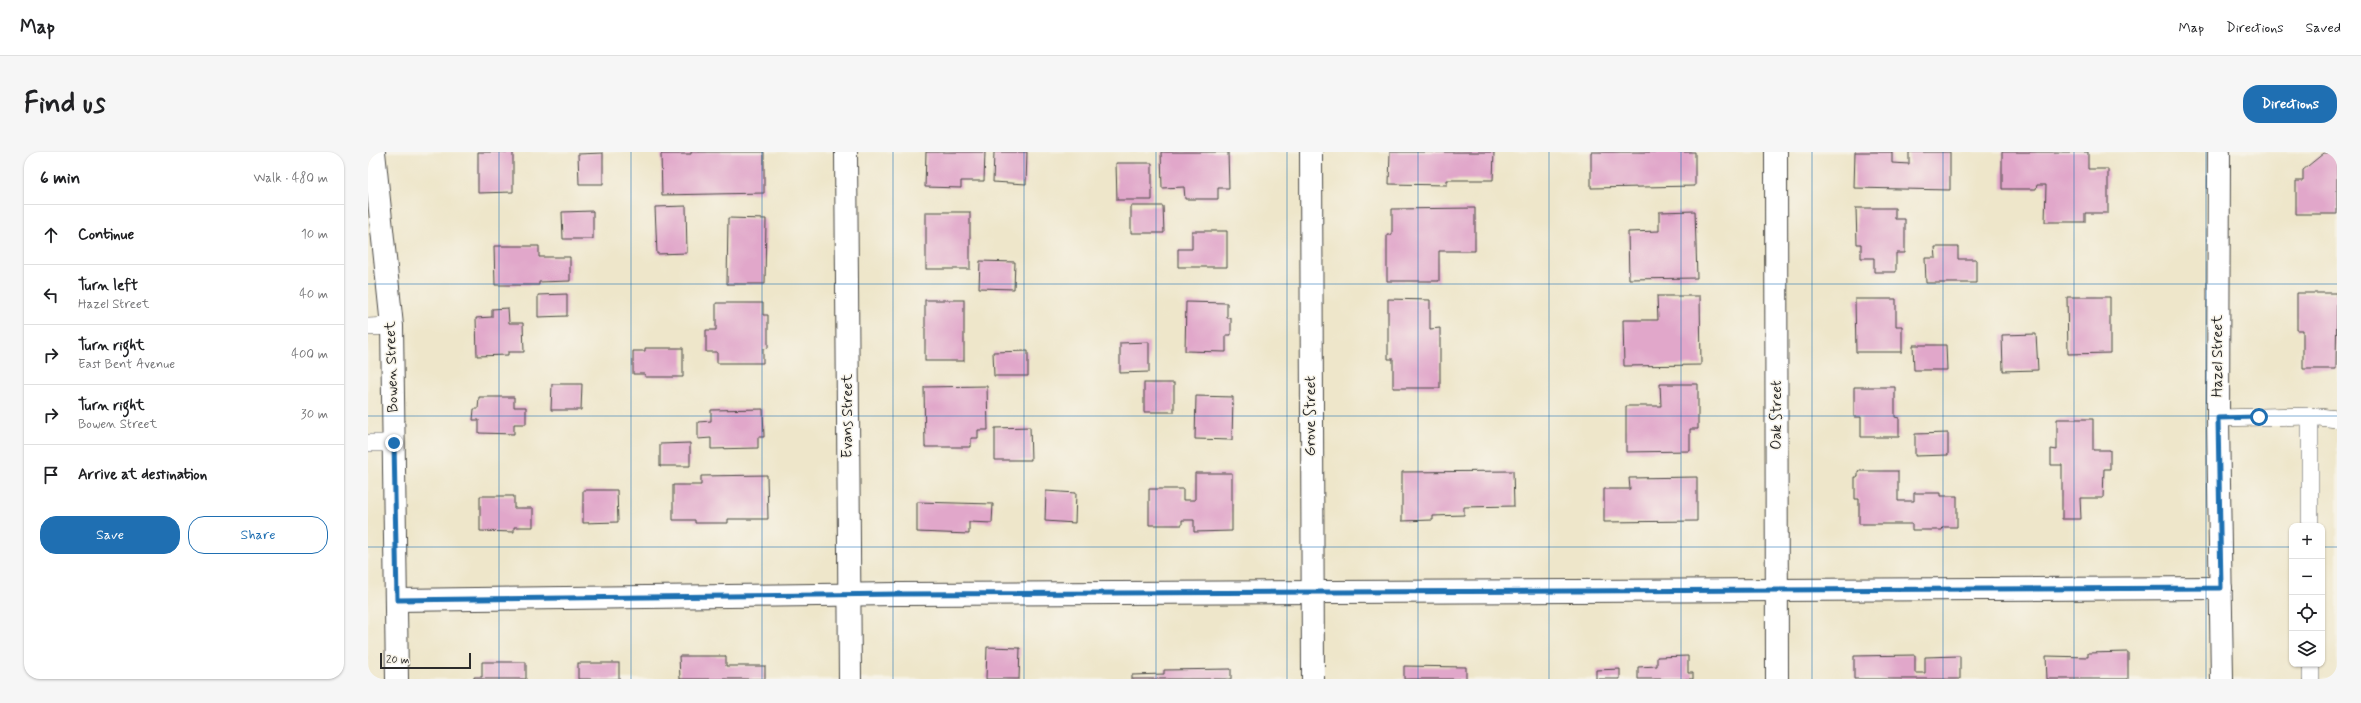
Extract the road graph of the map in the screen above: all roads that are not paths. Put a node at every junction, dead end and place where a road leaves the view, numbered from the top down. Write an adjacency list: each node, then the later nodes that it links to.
1 (374, 152): 6 (street, Bowen Street)
2 (846, 152): 18 (street, Evans Street)
3 (1311, 152): 17 (street, Grove Street)
4 (1776, 152): 16 (street, Oak Street)
5 (2219, 152): 10 (street, Hazel Street)
6 (372, 179): 7 (street, Bowen Street)
7 (392, 326): 8 (lane); 13 (street, Bowen Street)
8 (368, 327)
9 (2310, 416): 10 (lane); 11 (lane); 14 (lane)
10 (2218, 418): 15 (street, Hazel Street)
11 (2337, 419)
12 (368, 443): 13 (lane)
13 (394, 443): 19 (street, Bowen Street)
14 (2310, 523)
15 (2221, 588): 16 (street); 25 (street, Hazel Street)
16 (1777, 590): 17 (street); 24 (street, Oak Street)
17 (1312, 592): 18 (street); 23 (street, Grove Street)
18 (849, 594): 19 (street); 22 (street, Evans Street)
19 (397, 600): 21 (street, Bowen Street)
20 (2311, 667): 26 (lane)
21 (397, 679)
22 (850, 679)
23 (1313, 679)
24 (1777, 679)
25 (2222, 679)
26 (2311, 679)

